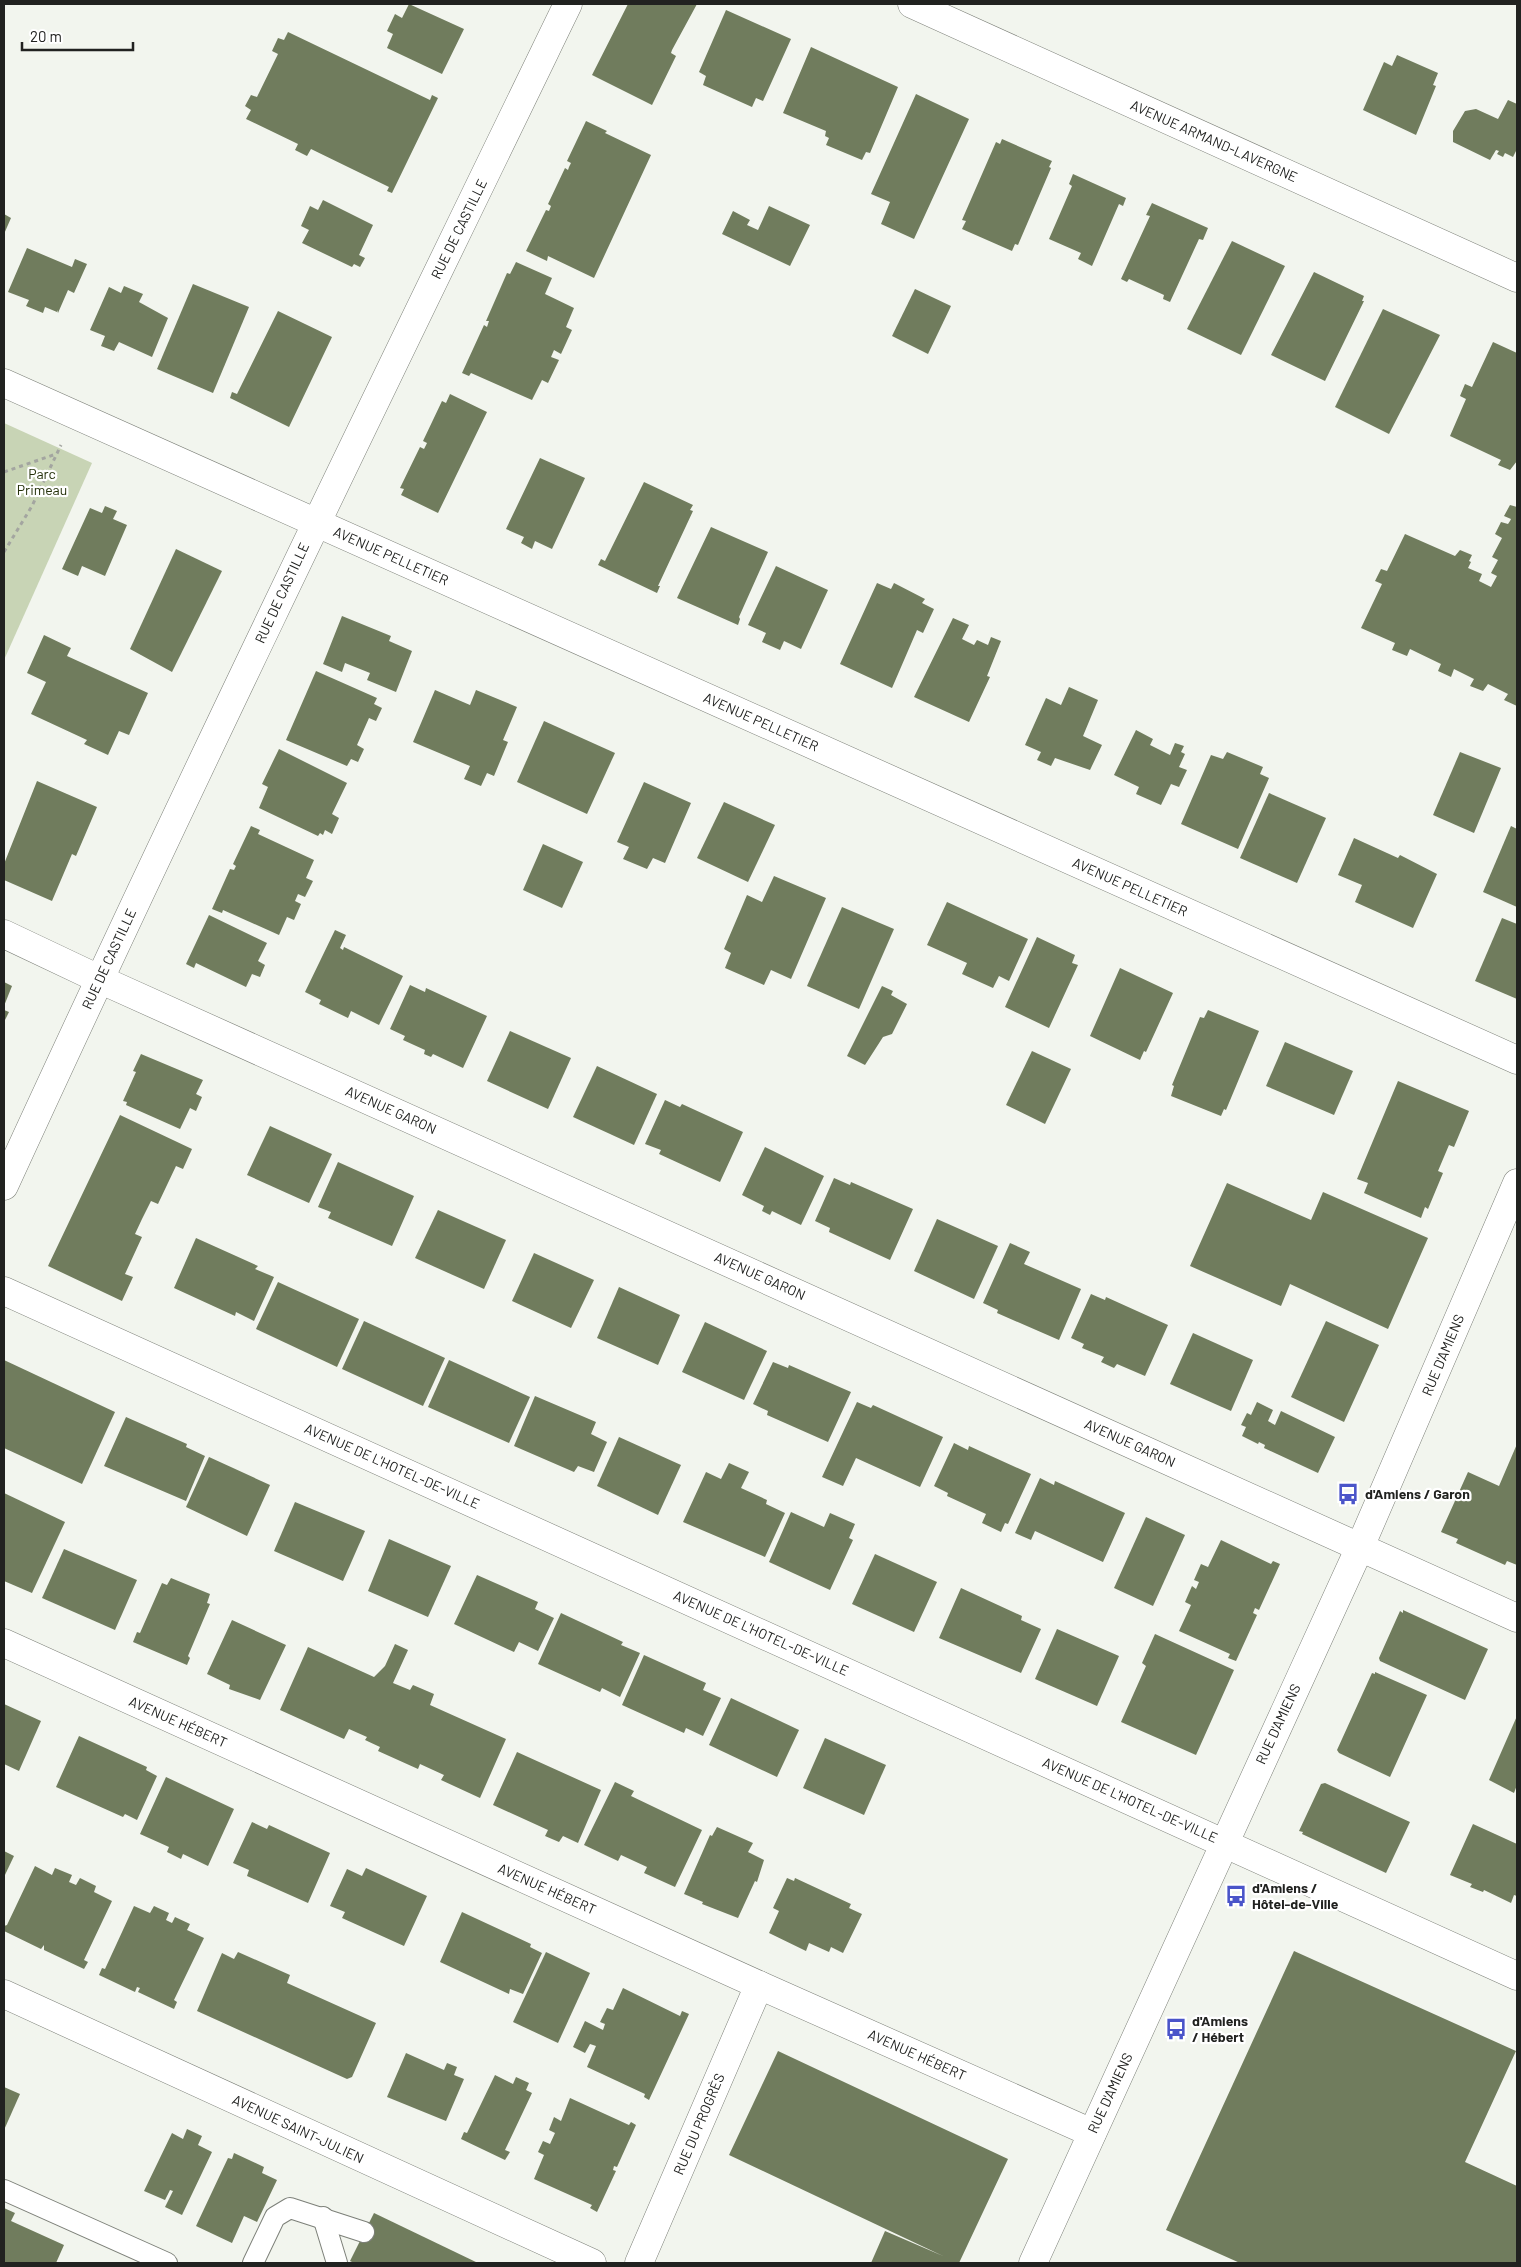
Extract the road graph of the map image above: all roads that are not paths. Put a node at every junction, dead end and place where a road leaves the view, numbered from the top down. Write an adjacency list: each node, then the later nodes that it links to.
1 (568, 4): 5 (street, RUE DE CASTILLE)
2 (912, 4): 3 (street, AVENUE ARMAND-LAVERGNE)
3 (1517, 278)
4 (4, 383): 5 (street, AVENUE PELLETIER)
5 (316, 522): 7 (street, RUE DE CASTILLE); 8 (street, AVENUE PELLETIER)
6 (4, 934): 7 (street, AVENUE GARON)
7 (99, 979): 10 (street, RUE DE CASTILLE); 12 (street, AVENUE GARON)
8 (1517, 1060)
9 (1517, 1183): 12 (street, RUE D'AMIENS)
10 (4, 1186)
11 (4, 1291): 15 (street, AVENUE DE L'HOTEL-DE-VILLE)
12 (1360, 1547): 13 (street, AVENUE GARON); 15 (street, RUE D'AMIENS)
13 (1517, 1618)
14 (4, 1643): 17 (street, AVENUE HÉBERT)
15 (1224, 1842): 16 (street, AVENUE DE L'HOTEL-DE-VILLE); 19 (street, RUE D'AMIENS)
16 (1517, 1976)
17 (759, 1985): 19 (street, AVENUE HÉBERT); 27 (street, RUE DU PROGRÈS)
18 (4, 1994): 26 (street, AVENUE SAINT-JULIEN)
19 (1092, 2133): 28 (street, RUE D'AMIENS)
20 (4, 2190): 23 (lane)
21 (323, 2217): 22 (lane); 24 (lane); 25 (lane)
22 (364, 2232)
23 (167, 2263)
24 (253, 2263)
25 (337, 2263)
26 (592, 2263)
27 (639, 2263)
28 (1033, 2263)

